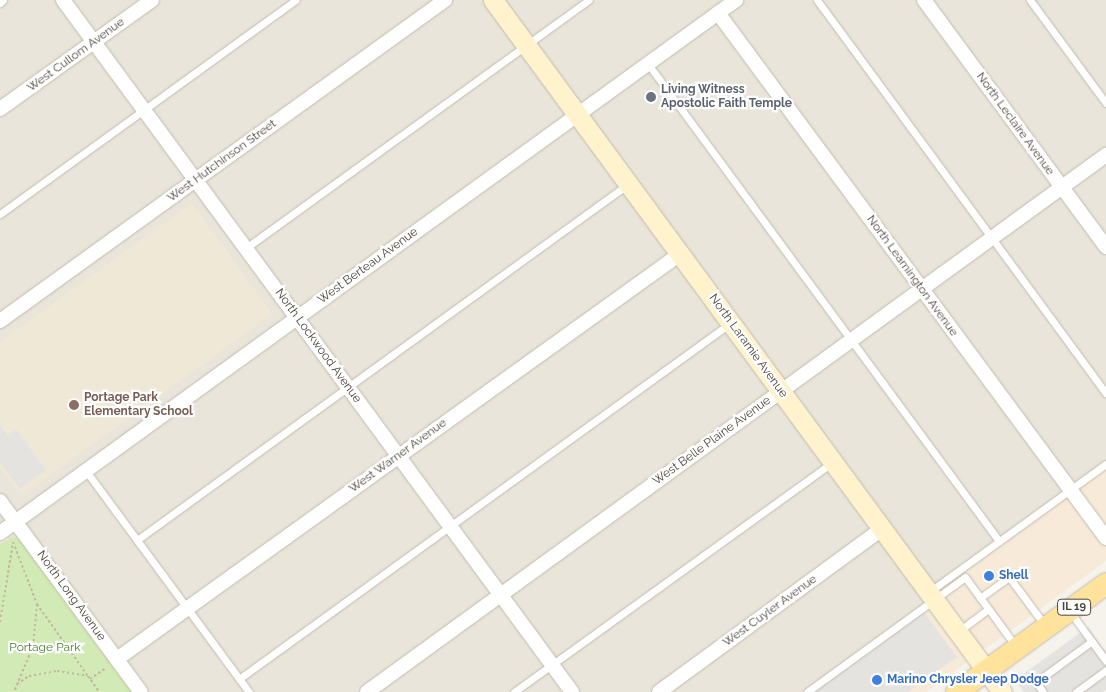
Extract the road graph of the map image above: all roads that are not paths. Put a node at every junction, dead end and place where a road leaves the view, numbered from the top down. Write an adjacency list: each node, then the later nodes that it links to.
1 (4, 0): 12 (lane)
2 (63, 0): 14 (street, North Lockwood Avenue)
3 (152, 0): 14 (street, West Cullom Avenue)
4 (296, 0): 19 (lane)
5 (445, 0): 22 (street, West Hutchinson Street)
6 (493, 0): 15 (street, North Laramie Avenue)
7 (588, 0): 15 (lane)
8 (736, 0): 13 (street, West Berteau Avenue)
9 (816, 0): 26 (lane)
10 (924, 0): 24 (street, North Leclaire Avenue)
11 (1030, 0): 17 (lane)
12 (0, 2)
13 (718, 13): 16 (street, West Berteau Avenue); 30 (street, North Leamington Avenue)
14 (94, 42): 18 (street, West Cullom Avenue); 19 (street, North Lockwood Avenue)
15 (526, 45): 20 (street, North Laramie Avenue); 28 (lane)
16 (648, 64): 20 (street, West Berteau Avenue); 34 (lane)
17 (1106, 103)
18 (0, 109)
19 (144, 110): 22 (street, North Lockwood Avenue); 25 (lane)
20 (577, 115): 23 (street, North Laramie Avenue); 31 (street, West Berteau Avenue)
21 (1106, 155): 24 (street, West Belle Plaine Avenue)
22 (195, 180): 28 (street, North Lockwood Avenue); 32 (street, West Hutchinson Street)
23 (628, 184): 29 (street, North Laramie Avenue); 35 (lane)
24 (1062, 187): 26 (street, West Belle Plaine Avenue); 27 (street, North Leclaire Avenue)
25 (0, 214)
26 (992, 238): 30 (street, West Belle Plaine Avenue); 37 (lane)
27 (1106, 247)
28 (246, 248): 31 (street, North Lockwood Avenue)
29 (680, 254): 33 (street, North Laramie Avenue); 38 (street, West Warner Avenue)
30 (922, 289): 34 (street, West Belle Plaine Avenue); 42 (street, North Leamington Avenue)
31 (297, 318): 35 (street, North Lockwood Avenue); 41 (street, West Berteau Avenue)
32 (0, 321)
33 (731, 323): 36 (street, North Laramie Avenue); 45 (lane)
34 (852, 340): 36 (street, West Belle Plaine Avenue); 50 (lane)
35 (348, 387): 38 (street, North Lockwood Avenue); 49 (lane)
36 (781, 391): 39 (street, North Laramie Avenue); 52 (street, West Belle Plaine Avenue)
37 (1106, 393)
38 (398, 456): 45 (street, North Lockwood Avenue); 55 (street, West Warner Avenue)
39 (833, 462): 46 (street, North Laramie Avenue); 64 (lane)
40 (1106, 464): 42 (lane)
41 (86, 471): 44 (street, West Berteau Avenue); 49 (lane)
42 (1070, 490): 48 (street, North Leamington Avenue); 50 (lane)
43 (0, 501): 44 (street, North Long Avenue)
44 (16, 522): 47 (street, West Berteau Avenue); 63 (street, North Long Avenue)
45 (450, 525): 52 (street, North Lockwood Avenue); 67 (lane)
46 (882, 529): 53 (street, North Laramie Avenue); 73 (street, West Cuyler Avenue)
47 (0, 533)
48 (1106, 538)
49 (137, 540): 55 (lane)
50 (999, 541): 53 (lane)
51 (1106, 584): 57 (main road, IL 19)
52 (501, 595): 64 (street, North Lockwood Avenue); 70 (street, West Belle Plaine Avenue)
53 (932, 596): 54 (lane); 59 (street, North Laramie Avenue); 74 (lane)
54 (980, 598): 56 (lane); 58 (lane)
55 (187, 608): 63 (street, West Warner Avenue); 67 (lane)
56 (988, 608): 59 (lane); 61 (lane)
57 (1069, 610): 58 (main road, IL 19); 60 (lane)
58 (1046, 627): 61 (main road, IL 19)
59 (958, 632): 65 (street, North Laramie Avenue)
60 (1092, 641): 62 (lane); 77 (lane)
61 (1017, 648): 65 (main road, IL 19)
62 (1106, 661)
63 (111, 663): 68 (street, North Long Avenue)
64 (552, 664): 71 (lane); 72 (street, North Lockwood Avenue)
65 (986, 670): 75 (main road, IL 19); 76 (street, North Laramie Avenue)
66 (1106, 670): 78 (lane)
67 (239, 679): 69 (lane)
68 (141, 692)
69 (249, 692)
70 (367, 692)
71 (514, 692)
72 (572, 692)
73 (658, 692)
74 (807, 692)
75 (956, 692)
76 (1002, 692)
77 (1043, 692)
78 (1076, 692)

